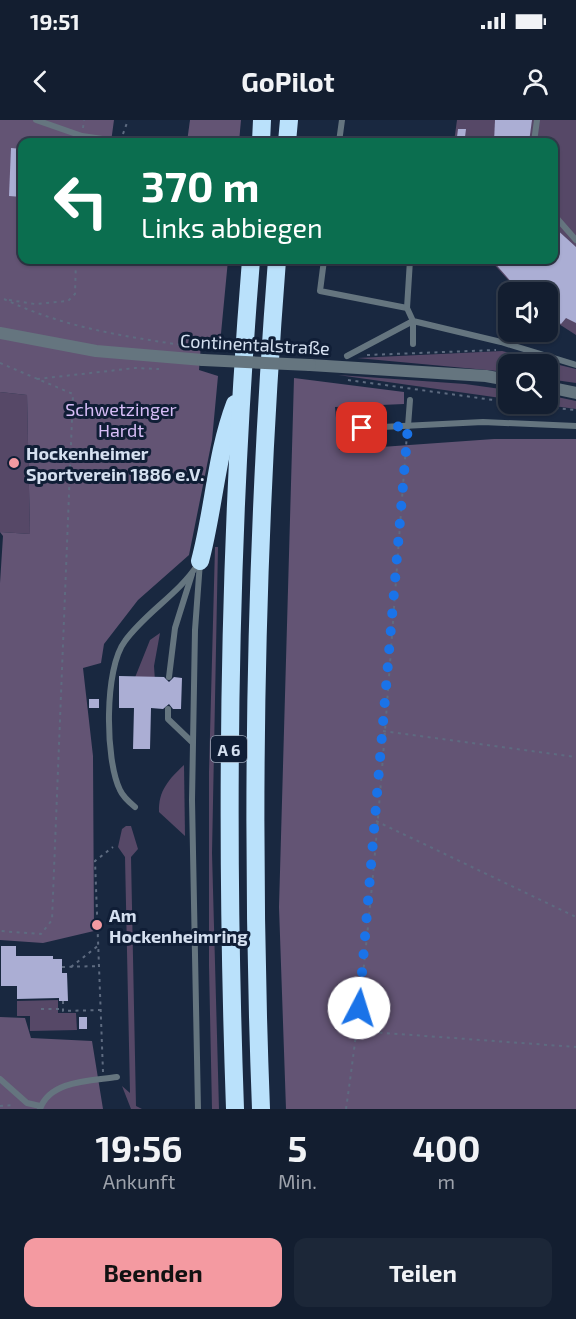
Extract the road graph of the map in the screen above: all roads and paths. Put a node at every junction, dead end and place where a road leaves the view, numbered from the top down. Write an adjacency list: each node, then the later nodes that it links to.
1 (36, 120): 7 (lane)
2 (129, 120): 8 (path)
3 (262, 120): 9 (highway)
4 (289, 120): 10 (highway)
5 (342, 120): 11 (lane)
6 (537, 120): 12 (lane)
7 (95, 138)
8 (123, 138)
9 (261, 138)
10 (287, 138)
11 (340, 138)
12 (535, 138)
13 (558, 220): 14 (lane)
14 (576, 240)
15 (76, 264): 20 (path)
16 (251, 264): 33 (highway, A 6)
17 (277, 264): 72 (highway, A 6)
18 (323, 264): 21 (lane)
19 (410, 264): 21 (lane)
20 (2, 299): 25 (path)
21 (407, 308): 22 (lane)
22 (413, 321): 24 (lane); 26 (lane); 28 (lane)
23 (0, 333): 30 (street, Continentalstraße, bridge)
24 (412, 344)
25 (194, 347)
26 (347, 356)
27 (0, 363): 31 (path)
28 (576, 365)
29 (168, 369): 31 (path)
30 (498, 378)
31 (36, 379): 53 (path)
32 (343, 379): 37 (path)
33 (241, 388): 43 (highway); 71 (highway, A 6)
34 (558, 389): 35 (street)
35 (576, 393)
36 (410, 400): 40 (lane)
37 (498, 401)
38 (558, 408): 39 (path)
39 (576, 410)
40 (408, 426): 41 (lane); 42 (lane); 46 (path)
41 (576, 426)
42 (362, 428)
43 (196, 567): 44 (lane); 47 (lane); 49 (lane)
44 (169, 677)
45 (168, 709): 47 (lane)
46 (383, 731): 48 (path); 50 (path)
47 (192, 742): 70 (lane)
48 (576, 758)
49 (135, 807)
50 (376, 821): 52 (path); 62 (path)
51 (112, 847): 54 (path)
52 (576, 917)
53 (0, 931)
54 (99, 945): 55 (path); 57 (path)
55 (100, 966): 57 (path); 61 (path)
56 (62, 967): 57 (path)
57 (71, 967)
58 (63, 1001): 60 (path)
59 (41, 1009): 60 (path)
60 (63, 1009): 61 (path)
61 (101, 1010): 66 (path)
62 (357, 1031): 63 (path); 73 (path)
63 (576, 1047)
64 (117, 1077): 66 (lane)
65 (0, 1079): 67 (lane)
66 (103, 1079): 69 (lane)
67 (27, 1104): 68 (path); 69 (lane)
68 (0, 1106)
69 (40, 1108)
70 (198, 1109)
71 (235, 1109)
72 (261, 1109)
73 (346, 1109)

